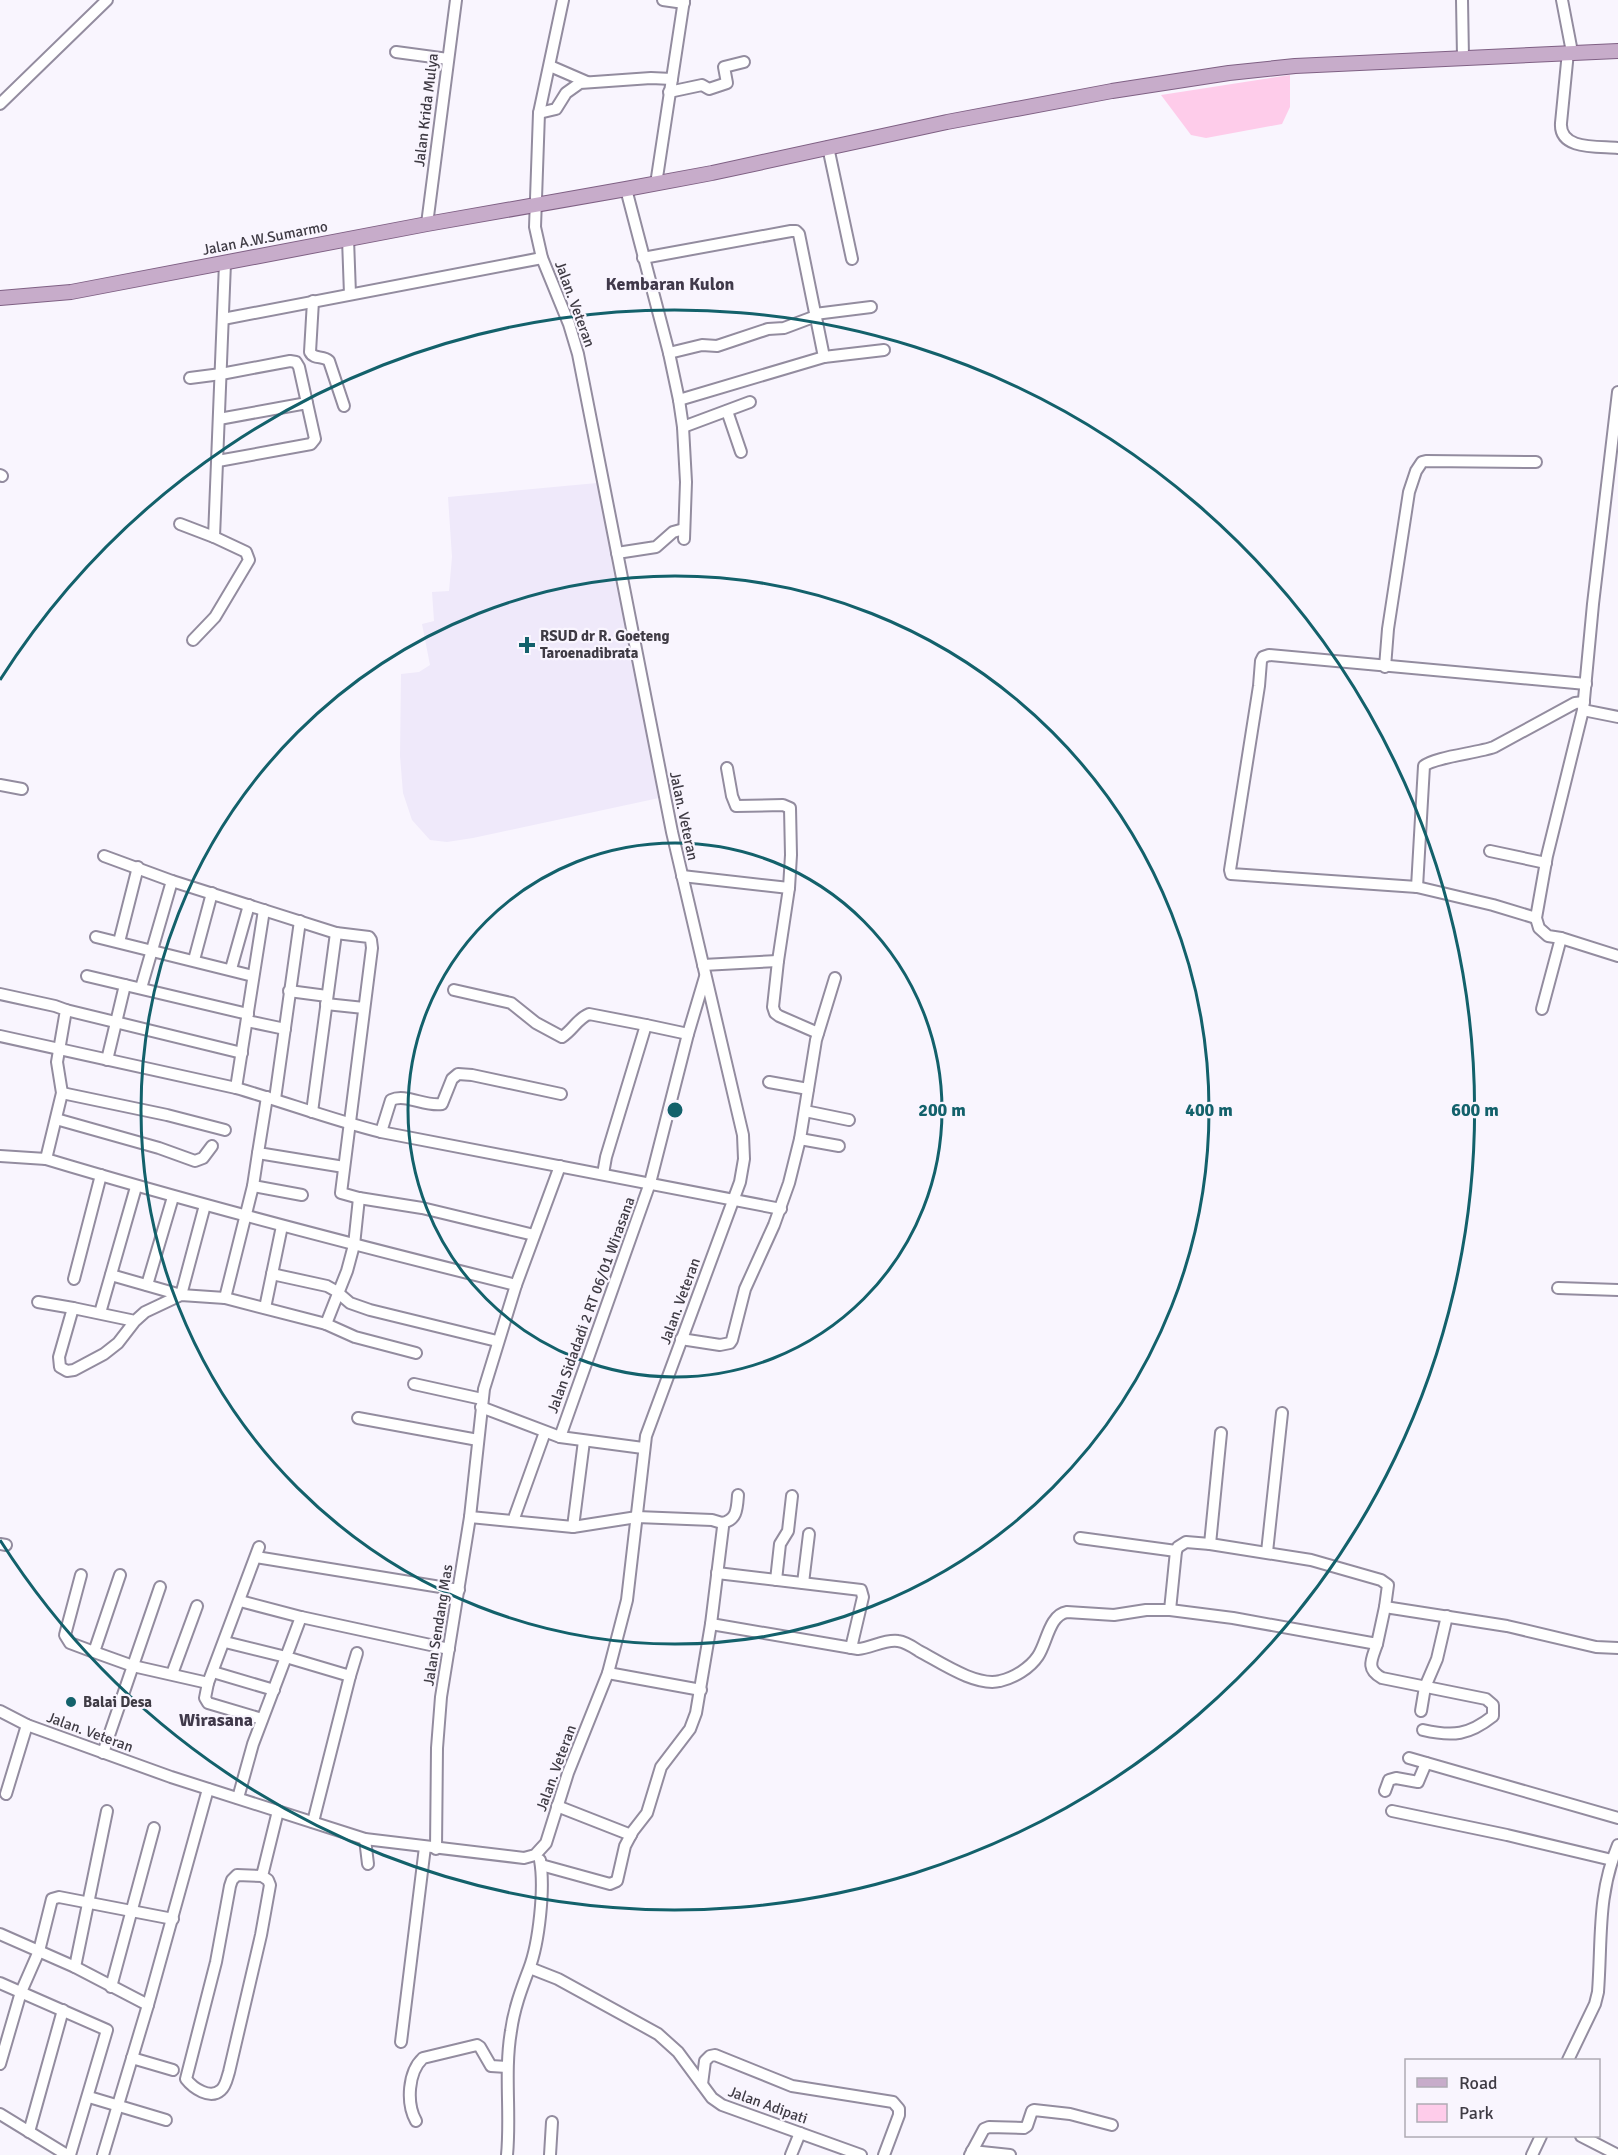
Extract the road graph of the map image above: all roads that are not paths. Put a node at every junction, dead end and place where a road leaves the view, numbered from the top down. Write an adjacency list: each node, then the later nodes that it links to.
1 (107, 0): 18 (street)
2 (456, 0): 12 (street, Jalan Krida Mulya)
3 (563, 0): 14 (street, Jalan. Veteran)
4 (663, 0): 7 (street)
5 (1462, 0): 11 (street)
6 (1562, 0): 10 (street)
7 (684, 1): 15 (street)
8 (1618, 51): 10 (main road, Jalan A.W.Sumarmo)
9 (396, 52): 12 (street)
10 (1570, 52): 11 (main road, Jalan A.W.Sumarmo); 21 (street)
11 (1463, 57): 20 (main road, Jalan A.W.Sumarmo)
12 (448, 59): 25 (street, Jalan Krida Mulya)
13 (744, 62): 17 (street)
14 (550, 66): 16 (street); 19 (street, Jalan. Veteran)
15 (672, 79): 16 (street); 17 (street)
16 (587, 82): 19 (street)
17 (669, 92): 22 (street)
18 (0, 104)
19 (539, 113): 24 (street, Jalan. Veteran)
20 (828, 147): 22 (main road, Jalan A.W.Sumarmo); 29 (street)
21 (1618, 148)
22 (656, 184): 23 (main road, Jalan A.W.Sumarmo)
23 (626, 189): 24 (main road, Jalan A.W.Sumarmo); 28 (street)
24 (536, 204): 25 (main road, Jalan A.W.Sumarmo); 27 (street, Jalan. Veteran)
25 (427, 224): 26 (main road, Jalan A.W.Sumarmo)
26 (348, 239): 30 (main road, Jalan A.W.Sumarmo); 31 (street)
27 (542, 258): 31 (street); 55 (street, Jalan. Veteran)
28 (643, 258): 35 (street); 38 (street)
29 (852, 259)
30 (225, 263): 32 (main road, Jalan A.W.Sumarmo); 36 (street)
31 (350, 294): 33 (street)
32 (0, 298)
33 (313, 301): 36 (street); 46 (street)
34 (871, 307): 35 (street)
35 (815, 315): 38 (street); 39 (street)
36 (224, 319): 40 (street)
37 (884, 350): 39 (street)
38 (669, 353): 43 (street)
39 (824, 357): 43 (street)
40 (221, 374): 41 (street); 45 (street); 48 (street)
41 (190, 378)
42 (1618, 392): 58 (street)
43 (679, 400): 49 (street)
44 (750, 402): 47 (street)
45 (307, 403): 48 (street); 51 (street)
46 (344, 406)
47 (727, 411): 49 (street); 50 (street)
48 (219, 419): 51 (street)
49 (683, 427): 55 (street)
50 (741, 452)
51 (218, 461): 54 (street)
52 (1536, 462): 57 (street)
53 (180, 524): 54 (street)
54 (214, 537): 56 (street)
55 (617, 553): 68 (street, Jalan. Veteran)
56 (193, 640)
57 (1385, 667): 58 (street); 70 (street)
58 (1586, 684): 59 (street)
59 (1584, 706): 60 (street); 66 (street); 70 (street)
60 (1618, 717)
61 (728, 768): 71 (street)
62 (0, 784): 63 (street)
63 (22, 789)
64 (1490, 851): 66 (street)
65 (104, 856): 67 (street)
66 (1546, 863): 75 (street)
67 (138, 867): 69 (street); 80 (street)
68 (682, 876): 71 (street); 86 (street, Jalan. Veteran)
69 (172, 880): 72 (street); 81 (street)
70 (1417, 887): 75 (street)
71 (789, 888): 84 (street)
72 (212, 893): 73 (street); 83 (street)
73 (249, 905): 74 (street); 85 (street)
74 (264, 910): 76 (street); 88 (street)
75 (1536, 918): 79 (street)
76 (300, 921): 77 (street); 93 (street)
77 (336, 933): 95 (street); 96 (street)
78 (96, 937): 80 (street)
79 (1561, 938): 82 (street); 97 (street)
80 (119, 942): 81 (street)
81 (151, 950): 83 (street); 91 (street)
82 (1618, 956)
83 (194, 960): 85 (street)
84 (778, 961): 86 (street); 103 (street)
85 (231, 969): 88 (street)
86 (704, 970): 104 (street, Jalan Sidadadi 2 RT 06/01 Wirasana); 138 (street, Jalan. Veteran)
87 (87, 976): 90 (street)
88 (253, 976): 99 (street)
89 (835, 978): 103 (street)
90 (125, 985): 91 (street); 100 (street)
91 (141, 988): 99 (street)
92 (454, 990): 101 (street)
93 (289, 991): 95 (street); 102 (street)
94 (0, 994): 98 (street)
95 (326, 1000): 96 (street); 116 (street)
96 (364, 1008): 119 (street)
97 (1542, 1009)
98 (66, 1010): 100 (street); 106 (street)
99 (247, 1017): 102 (street); 107 (street)
100 (116, 1022): 107 (street); 108 (street)
101 (646, 1025): 104 (street); 130 (street)
102 (285, 1029): 114 (street)
103 (818, 1033): 111 (street)
104 (688, 1034): 132 (street, Jalan Sidadadi 2 RT 06/01 Wirasana)
105 (0, 1036): 106 (street)
106 (59, 1049): 108 (street); 112 (street)
107 (242, 1053): 110 (street)
108 (107, 1060): 110 (street)
109 (769, 1082): 111 (street)
110 (236, 1088): 114 (street)
111 (808, 1089): 115 (street)
112 (62, 1093): 117 (street); 120 (street)
113 (561, 1094): 121 (street)
114 (271, 1098): 116 (street); 125 (street)
115 (805, 1110): 118 (street); 122 (street)
116 (312, 1112): 119 (street)
117 (56, 1119): 123 (street); 127 (street)
118 (849, 1120)
119 (349, 1124): 121 (street); 129 (street)
120 (225, 1130)
121 (381, 1132): 128 (street)
122 (800, 1139): 124 (street); 140 (street)
123 (212, 1146)
124 (838, 1146)
125 (258, 1153): 129 (street); 134 (street)
126 (0, 1156): 127 (street)
127 (46, 1159): 131 (street)
128 (560, 1166): 130 (street); 143 (street, Jalan Sendang Mas)
129 (344, 1167): 137 (street)
130 (603, 1174): 132 (street)
131 (101, 1175): 133 (street); 147 (street)
132 (650, 1183): 138 (street); 170 (street, Jalan Sidadadi 2 RT 06/01 Wirasana)
133 (136, 1186): 136 (street); 146 (street)
134 (253, 1186): 135 (street); 141 (street)
135 (302, 1195)
136 (173, 1197): 139 (street); 148 (street)
137 (359, 1198): 143 (street); 144 (street)
138 (734, 1200): 140 (street); 161 (street, Jalan. Veteran)
139 (205, 1205): 141 (street); 153 (street)
140 (781, 1209): 161 (street)
141 (246, 1216): 142 (street); 154 (street)
142 (282, 1226): 144 (street); 145 (street)
143 (534, 1235): 149 (street, Jalan Sendang Mas)
144 (354, 1245): 149 (street); 152 (street)
145 (272, 1274): 152 (street); 157 (street)
146 (111, 1275): 148 (street); 158 (street)
147 (74, 1279)
148 (147, 1285): 153 (street)
149 (516, 1285): 162 (street, Jalan Sendang Mas)
150 (1558, 1288): 151 (street)
151 (1618, 1290)
152 (339, 1294): 160 (street); 162 (street)
153 (181, 1295): 154 (street); 159 (street)
154 (225, 1298): 157 (street)
155 (38, 1302): 156 (street)
156 (73, 1308): 158 (street); 159 (street)
157 (265, 1308): 160 (street)
158 (100, 1313): 159 (street)
159 (135, 1321)
160 (326, 1324): 163 (street)
161 (681, 1339): 173 (street, Jalan. Veteran)
162 (497, 1341): 165 (street, Jalan Sendang Mas)
163 (416, 1353)
164 (414, 1384): 165 (street)
165 (482, 1403): 168 (street); 171 (street, Jalan Sendang Mas)
166 (1282, 1413): 185 (street)
167 (358, 1418): 171 (street)
168 (545, 1432): 170 (street); 178 (street)
169 (1221, 1433): 183 (street)
170 (560, 1437): 172 (street)
171 (478, 1440): 176 (street, Jalan Sendang Mas)
172 (584, 1441): 173 (street); 180 (street)
173 (643, 1448): 177 (street, Jalan. Veteran)
174 (738, 1495): 179 (street)
175 (792, 1496): 189 (street)
176 (470, 1517): 178 (street); 192 (street, Jalan Sendang Mas)
177 (637, 1517): 179 (street); 180 (street); 210 (street, Jalan. Veteran)
178 (513, 1521): 180 (street)
179 (722, 1523): 186 (street)
180 (573, 1527)
181 (809, 1534): 190 (street)
182 (1080, 1538): 184 (street)
183 (1210, 1544): 184 (street); 185 (street)
184 (1176, 1551): 196 (street)
185 (1267, 1552): 195 (street)
186 (717, 1573): 189 (street); 199 (street)
187 (81, 1575): 205 (street)
188 (120, 1575): 205 (street)
189 (776, 1580): 190 (street)
190 (803, 1583): 202 (street)
191 (160, 1587): 208 (street)
192 (459, 1590): 193 (street); 204 (street, Jalan Sendang Mas)
193 (240, 1601): 198 (street); 200 (street)
194 (197, 1605): 211 (street)
195 (1385, 1607): 197 (street); 201 (street)
196 (1170, 1610): 201 (street); 202 (street)
197 (1447, 1616): 203 (street); 214 (street)
198 (302, 1617): 204 (street); 207 (street)
199 (711, 1624): 202 (street); 216 (street)
200 (225, 1642): 207 (street); 209 (street)
201 (1377, 1644): 214 (street)
202 (851, 1648)
203 (1618, 1648)
204 (449, 1649): 239 (street, Jalan Sendang Mas)
205 (94, 1652): 208 (street)
206 (357, 1653): 212 (street)
207 (286, 1657): 212 (street); 215 (street)
208 (134, 1666): 211 (street); 222 (street)
209 (213, 1672): 213 (street); 215 (street)
210 (608, 1673): 216 (street); 229 (street, Jalan. Veteran)
211 (172, 1674): 213 (street)
212 (350, 1676): 234 (street)
213 (208, 1683): 219 (street)
214 (1425, 1687): 218 (street); 221 (street)
215 (274, 1690): 219 (street)
216 (701, 1690): 236 (street)
217 (0, 1711): 220 (street, Jalan. Veteran)
218 (1421, 1711)
219 (262, 1719): 228 (street)
220 (27, 1725): 222 (street, Jalan. Veteran); 227 (street)
221 (1423, 1730)
222 (103, 1753): 225 (street, Jalan. Veteran)
223 (1408, 1758): 224 (street)
224 (1426, 1763): 226 (street); 233 (street)
225 (208, 1789): 228 (street, Jalan. Veteran); 247 (street)
226 (1385, 1791)
227 (6, 1794)
228 (238, 1798): 231 (street, Jalan. Veteran)
229 (557, 1806): 236 (street); 240 (street, Jalan. Veteran)
230 (107, 1811): 245 (street)
231 (278, 1811): 234 (street, Jalan. Veteran); 244 (street)
232 (1392, 1811): 241 (street)
233 (1618, 1818)
234 (313, 1822): 237 (street, Jalan. Veteran)
235 (154, 1828): 246 (street)
236 (631, 1835): 243 (street)
237 (365, 1839): 239 (street, Jalan. Veteran); 242 (street)
238 (1618, 1845): 241 (street)
239 (430, 1848): 240 (street, Jalan. Veteran); 257 (street, Jalan Sendang Mas)
240 (539, 1851): 243 (street)
241 (1612, 1860): 259 (street)
242 (368, 1864)
243 (541, 1865): 251 (street)
244 (262, 1876): 244 (street)
245 (90, 1903): 246 (street); 249 (street); 250 (street)
246 (133, 1910): 247 (street); 253 (street)
247 (173, 1918): 255 (street)
248 (0, 1934): 249 (street)
249 (39, 1951): 250 (street); 254 (street)
250 (75, 1967): 253 (street)
251 (530, 1968): 261 (street); 263 (street, Jalan Adipati)
252 (0, 1983): 254 (street)
253 (111, 1987): 255 (street)
254 (21, 1992): 256 (street); 260 (street)
255 (148, 2005): 258 (street)
256 (63, 2010): 264 (street); 271 (street)
257 (401, 2042)
258 (132, 2058): 262 (street); 265 (street)
259 (1569, 2059)
260 (0, 2064)
261 (507, 2067): 268 (street); 278 (street)
262 (173, 2070)
263 (702, 2084): 272 (street, Jalan Adipati); 282 (street)
264 (88, 2097): 265 (street); 277 (street)
265 (117, 2105): 267 (street); 276 (street)
266 (0, 2114): 271 (street)
267 (166, 2120)
268 (416, 2121)
269 (552, 2122): 279 (street)
270 (1112, 2125): 275 (street)
271 (29, 2132): 277 (street)
272 (800, 2133): 280 (street); 281 (street, Jalan Adipati)
273 (1541, 2137): 284 (street)
274 (1583, 2137): 285 (street)
275 (971, 2153): 283 (street)
276 (106, 2154)
277 (69, 2155)
278 (507, 2155)
279 (550, 2155)
280 (791, 2155)
281 (861, 2155)
282 (884, 2155)
283 (1010, 2155)
284 (1532, 2155)
285 (1618, 2155)

